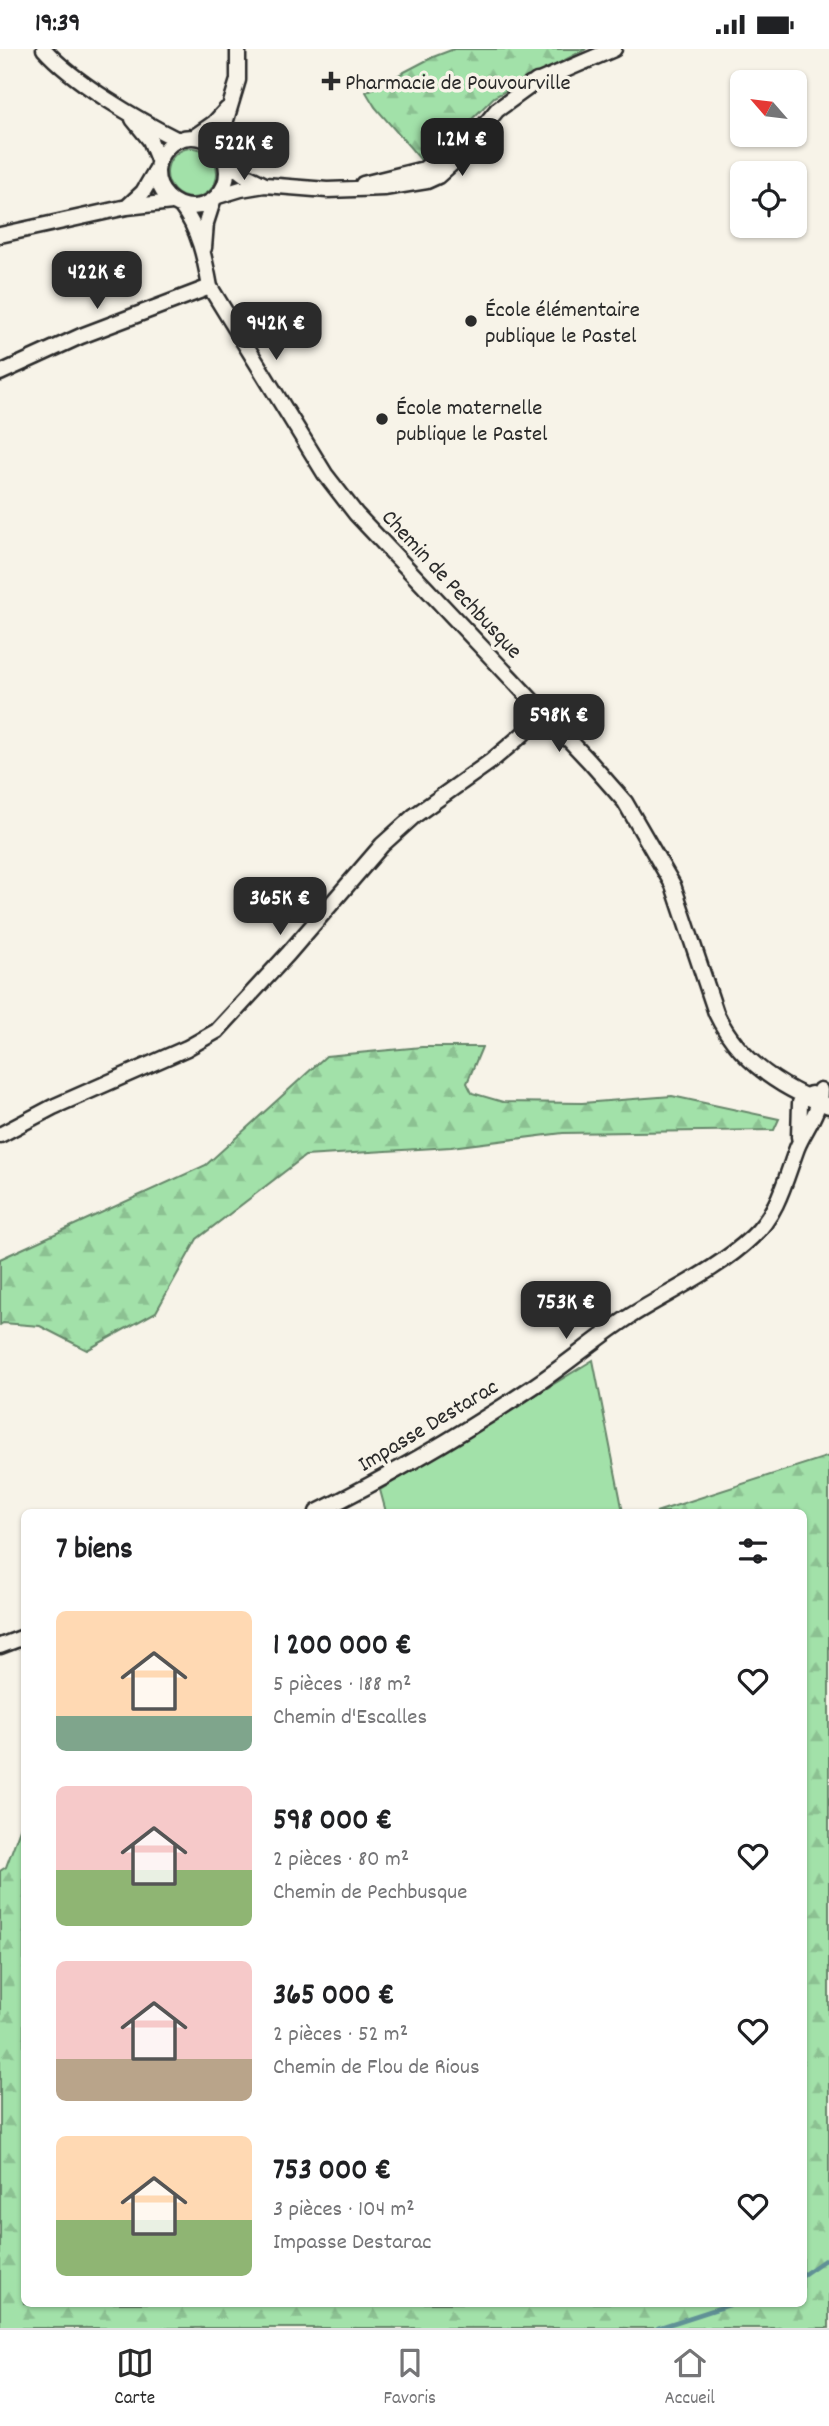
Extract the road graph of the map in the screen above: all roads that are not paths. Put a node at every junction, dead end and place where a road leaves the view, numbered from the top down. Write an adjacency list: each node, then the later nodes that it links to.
1 (44, 49): 5 (street)
2 (238, 49): 4 (street)
3 (614, 49): 10 (street)
4 (232, 102): 6 (street); 8 (street)
5 (126, 110): 7 (street); 9 (street)
6 (194, 137): 7 (street); 8 (street)
7 (178, 139): 9 (street)
8 (223, 156): 10 (street); 11 (street)
9 (157, 165): 12 (street); 13 (street)
10 (265, 185): 11 (street)
11 (216, 198): 12 (street); 15 (street, Chemin de Pechbusque)
12 (177, 204): 13 (street); 15 (street, Chemin de Pechbusque)
13 (127, 207): 14 (street)
14 (0, 235)
15 (204, 257): 16 (street, Chemin de Pechbusque)
16 (210, 287): 17 (street); 18 (street, Chemin de Pechbusque)
17 (0, 373)
18 (544, 712): 19 (street, Chemin de Pechbusque); 22 (street)
19 (766, 1071): 20 (street, Chemin de Pechbusque); 21 (street, Chemin de Pechbusque)
20 (803, 1097): 21 (street); 23 (street, Impasse Destarac)
21 (824, 1098): 23 (street, Impasse Destarac)
22 (0, 1135)
23 (797, 1149): 24 (street, Impasse Destarac)
24 (323, 1509)
25 (21, 1638): 26 (street)
26 (0, 1646)

